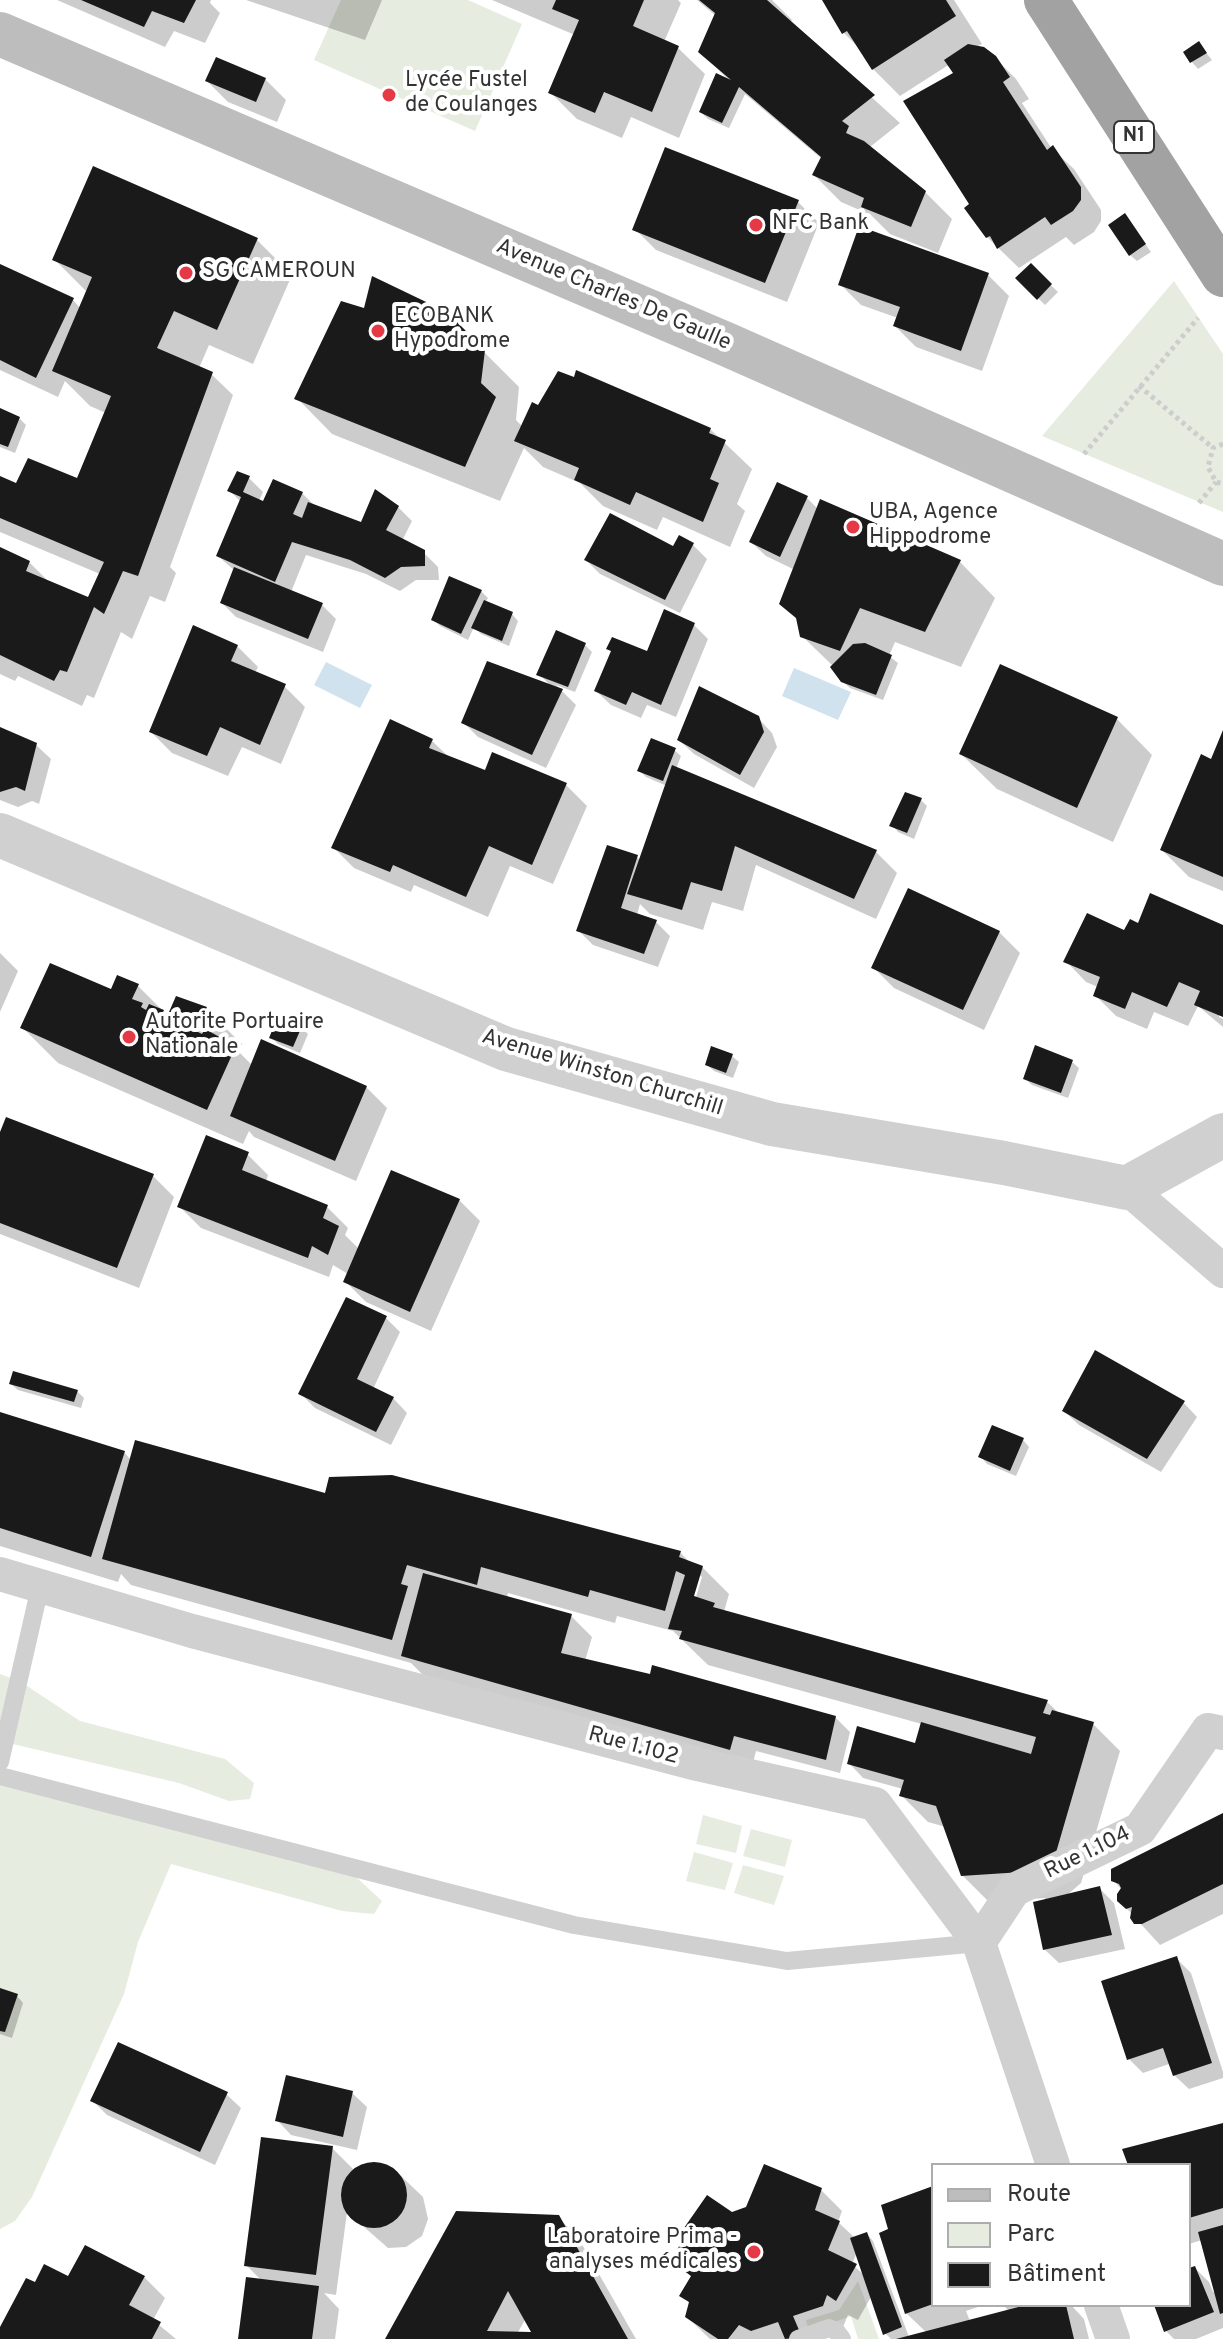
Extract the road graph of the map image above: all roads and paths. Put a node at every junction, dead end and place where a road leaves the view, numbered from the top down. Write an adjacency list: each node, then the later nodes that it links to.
1 (1046, 0): 3 (highway, N1)
2 (0, 34): 11 (main road, Avenue Charles De Gaulle)
3 (1223, 275)
4 (1198, 318): 5 (path)
5 (1139, 386): 7 (path); 8 (path)
6 (1223, 444): 7 (path)
7 (1213, 448): 9 (path)
8 (1084, 454)
9 (1220, 483): 10 (path)
10 (1199, 503)
11 (1223, 564)
12 (0, 835): 14 (street, Avenue Winston Churchill)
13 (1223, 1135): 14 (street)
14 (1127, 1188): 15 (street)
15 (1223, 1271)
16 (0, 1574): 17 (street, Rue 1.102)
17 (40, 1587): 19 (lane); 21 (street, Rue 1.102)
18 (1223, 1733): 21 (street, Rue 1.104)
19 (0, 1762)
20 (0, 1776): 21 (lane)
21 (979, 1943): 22 (street, Rue 1.102)
22 (1052, 2163)
23 (1102, 2307): 26 (street)
24 (798, 2339): 25 (lane)
25 (842, 2339)
26 (1113, 2339)

